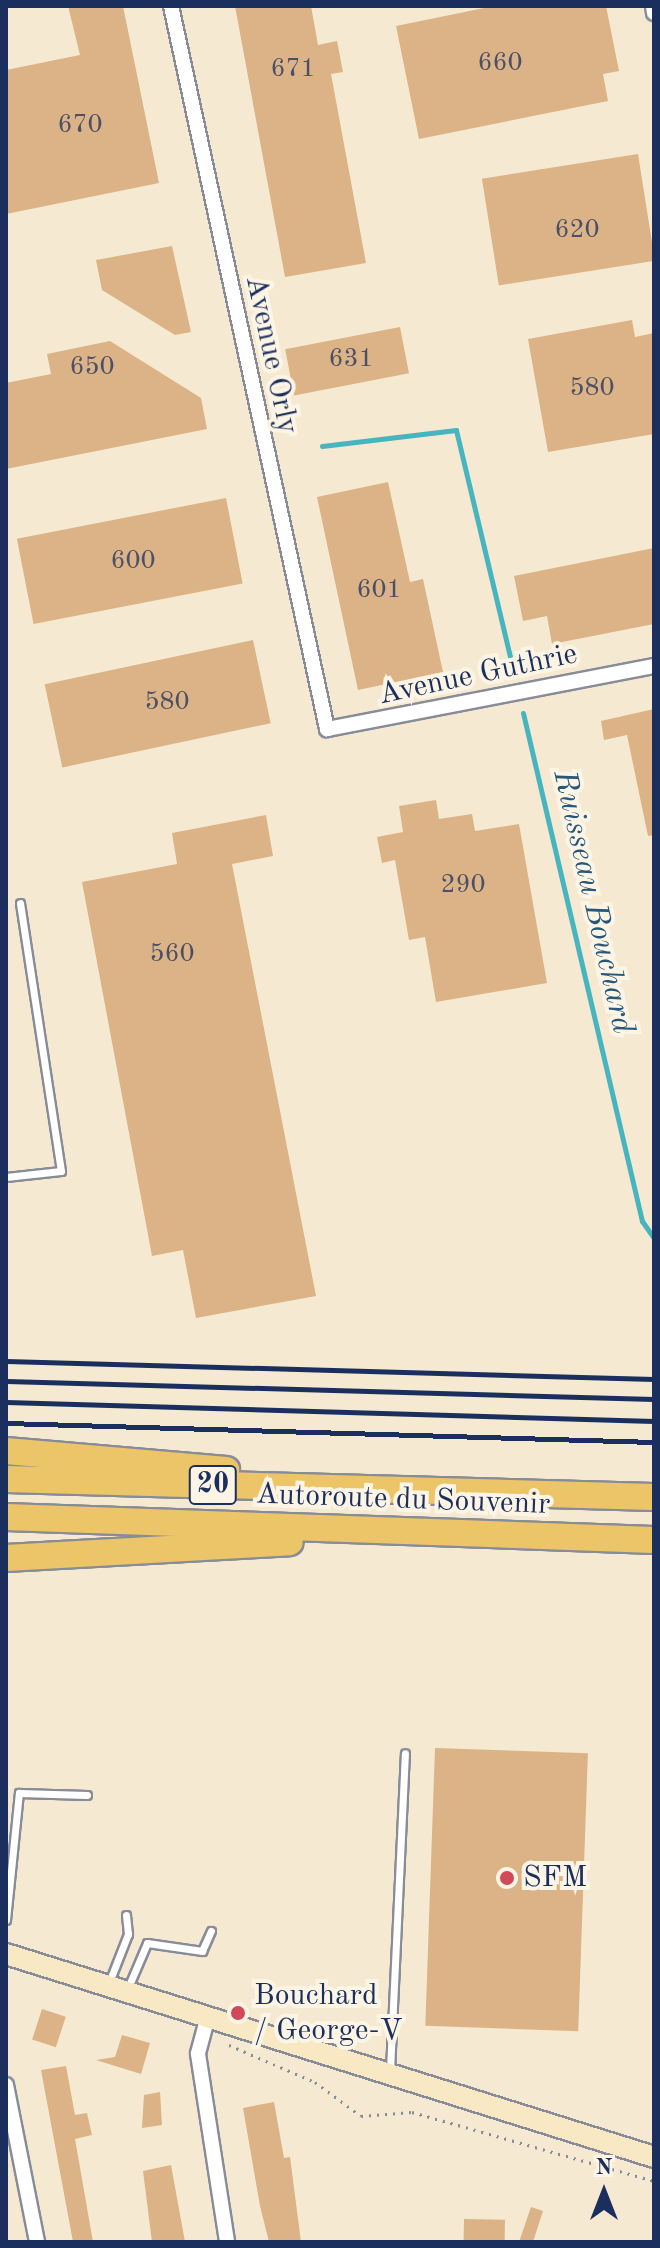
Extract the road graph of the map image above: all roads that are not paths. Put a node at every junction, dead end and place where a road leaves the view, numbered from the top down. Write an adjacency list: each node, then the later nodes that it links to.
1 (171, 6): 5 (street, Avenue Orly)
2 (653, 6): 3 (street)
3 (654, 13)
4 (654, 666): 5 (street, Avenue Guthrie)
5 (319, 716)
6 (20, 903): 7 (lane)
7 (6, 1177)
8 (6, 1451): 10 (highway)
9 (6, 1479): 10 (highway, Autoroute du Souvenir / 20)
10 (420, 1492): 11 (highway, Autoroute du Souvenir / 20)
11 (654, 1497)
12 (6, 1517): 13 (highway, Autoroute du Souvenir / 20)
13 (388, 1533): 14 (highway, Autoroute du Souvenir / 20); 15 (highway)
14 (654, 1540)
15 (6, 1558)
16 (405, 1753): 24 (lane)
17 (87, 1795): 19 (lane)
18 (126, 1915): 22 (lane)
19 (6, 1920)
20 (211, 1931): 22 (lane)
21 (6, 1954): 22 (main road)
22 (117, 1989): 23 (main road)
23 (208, 2016): 24 (main road); 28 (street)
24 (389, 2072): 26 (main road)
25 (6, 2085): 27 (street)
26 (654, 2157)
27 (37, 2242)
28 (227, 2242)

